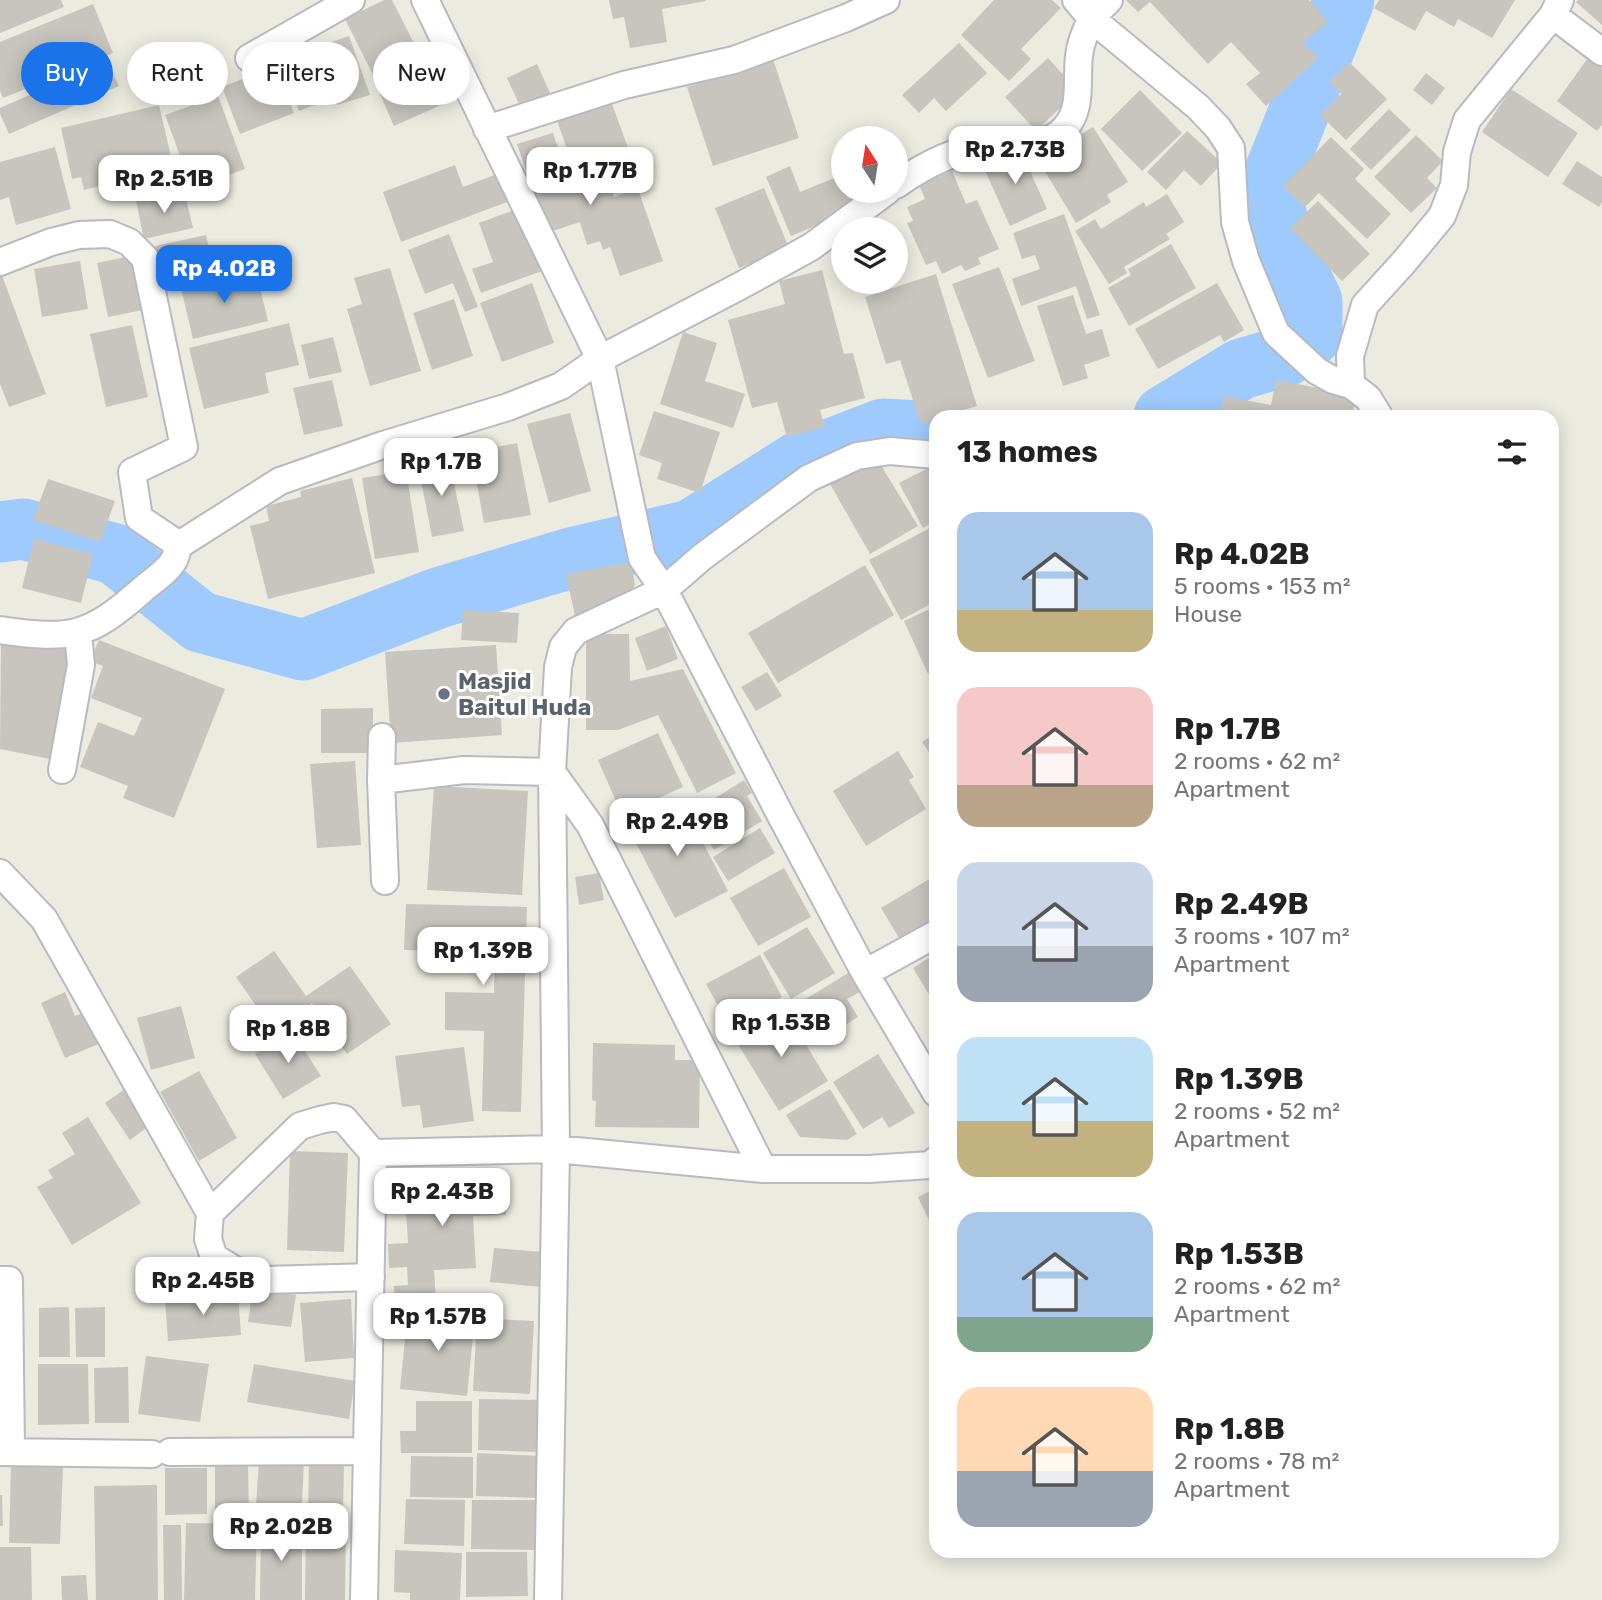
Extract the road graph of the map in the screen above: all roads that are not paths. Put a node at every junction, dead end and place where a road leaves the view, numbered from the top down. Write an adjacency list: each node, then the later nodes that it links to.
1 (351, 0): 6 (street)
2 (425, 0): 8 (street)
3 (886, 0): 8 (street)
4 (1092, 6): 9 (street); 13 (street)
5 (1556, 7): 7 (street); 13 (street)
6 (277, 42)
7 (1602, 52)
8 (487, 129): 12 (street)
9 (908, 177)
10 (871, 203): 12 (street)
11 (0, 262): 16 (street)
12 (600, 359): 16 (street); 17 (street)
13 (1351, 385): 14 (street)
14 (1375, 410)
15 (929, 453): 17 (street)
16 (176, 554): 19 (street)
17 (664, 590): 22 (street); 27 (street)
18 (0, 631): 19 (street)
19 (78, 633): 21 (street)
20 (382, 737): 23 (street)
21 (62, 770)
22 (552, 772): 23 (street); 29 (street); 32 (street)
23 (381, 780): 25 (street)
24 (0, 873): 33 (street)
25 (386, 881)
26 (929, 938): 27 (street)
27 (865, 973): 28 (street)
28 (929, 1081)
29 (556, 1149): 30 (street); 32 (street); 39 (street)
30 (373, 1153): 33 (street); 34 (street)
31 (929, 1165): 32 (street)
32 (763, 1169)
33 (210, 1213): 34 (street)
34 (371, 1277): 36 (street)
35 (0, 1280): 37 (street)
36 (367, 1451): 37 (street); 38 (street)
37 (5, 1452)
38 (364, 1600)
39 (548, 1600)

